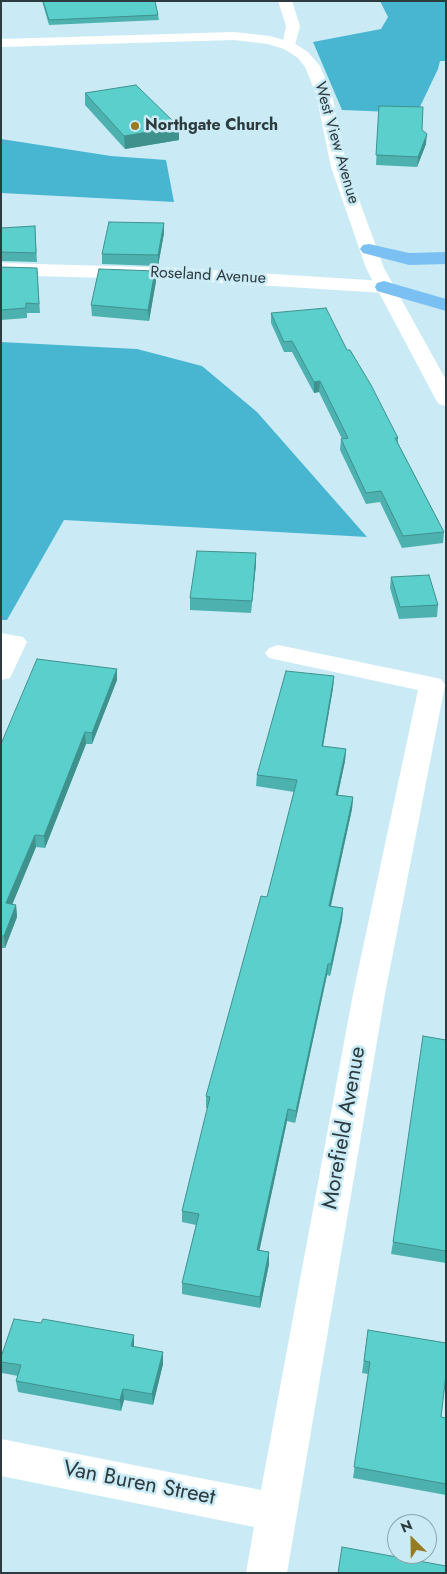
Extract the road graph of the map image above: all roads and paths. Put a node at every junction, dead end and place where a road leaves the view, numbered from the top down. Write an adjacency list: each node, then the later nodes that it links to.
1 (285, 1): 3 (street)
2 (1, 43): 3 (street, West View Avenue)
3 (289, 46): 4 (street, West View Avenue)
4 (368, 249): 5 (highway); 8 (street, West View Avenue)
5 (446, 258)
6 (1, 269): 8 (street, Roseland Avenue)
7 (446, 270): 8 (highway)
8 (384, 287): 9 (highway); 10 (street, West View Avenue)
9 (446, 305)
10 (446, 400)
11 (8, 642): 13 (street)
12 (278, 653): 15 (street, Morefield Avenue)
13 (1, 672)
14 (1, 1457): 15 (street, Van Buren Street)
15 (276, 1512): 16 (street, Morefield Avenue)
16 (266, 1573)

